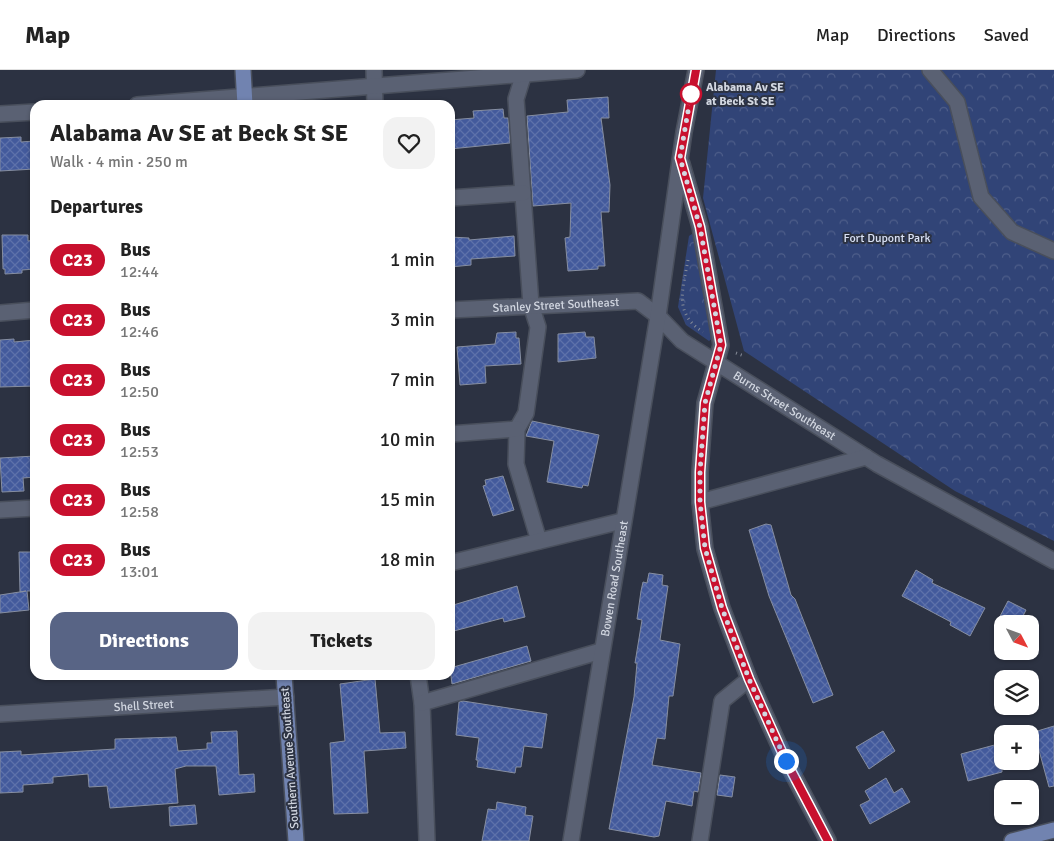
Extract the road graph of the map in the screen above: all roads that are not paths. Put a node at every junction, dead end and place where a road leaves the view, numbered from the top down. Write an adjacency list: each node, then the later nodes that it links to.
1 (243, 70): 8 (main road)
2 (374, 70): 7 (street)
3 (577, 70): 6 (street)
4 (696, 70): 13 (street, Bowen Road Southeast)
5 (930, 70): 16 (street)
6 (524, 72): 7 (street); 14 (street)
7 (374, 87): 9 (street); 10 (street)
8 (245, 100)
9 (254, 100)
10 (375, 100)
11 (30, 112): 12 (street)
12 (0, 114)
13 (680, 158): 21 (street, Bowen Road Southeast); 22 (street)
14 (523, 193): 15 (street); 17 (street)
15 (455, 198)
16 (1054, 251)
17 (531, 305): 19 (street, Stanley Street Southeast); 21 (street, Stanley Street Southeast); 23 (street)
18 (30, 310): 20 (street)
19 (455, 310)
20 (0, 313)
21 (658, 316): 22 (street, Burns Street Southeast); 29 (street, Bowen Road Southeast)
22 (716, 361): 25 (street, Burns Street Southeast); 26 (street)
23 (517, 429): 24 (street); 30 (street)
24 (455, 434)
25 (866, 457): 26 (street); 31 (street, Burns Street Southeast)
26 (700, 502): 34 (street)
27 (30, 508): 28 (street)
28 (0, 510)
29 (622, 521): 30 (street); 33 (street, Bowen Road Southeast)
30 (539, 541): 32 (street)
31 (1054, 561)
32 (455, 562)
33 (601, 651): 38 (street); 43 (street, Bowen Road Southeast)
34 (749, 679): 44 (street); 45 (street)
35 (284, 680): 37 (main road, Southern Avenue Southeast)
36 (419, 680): 38 (street)
37 (286, 697): 39 (street, Shell Street); 41 (main road, Southern Avenue Southeast)
38 (422, 703): 42 (street)
39 (0, 714)
40 (1054, 830): 46 (main road)
41 (296, 841)
42 (427, 841)
43 (571, 841)
44 (700, 841)
45 (828, 841)
46 (1012, 841)

